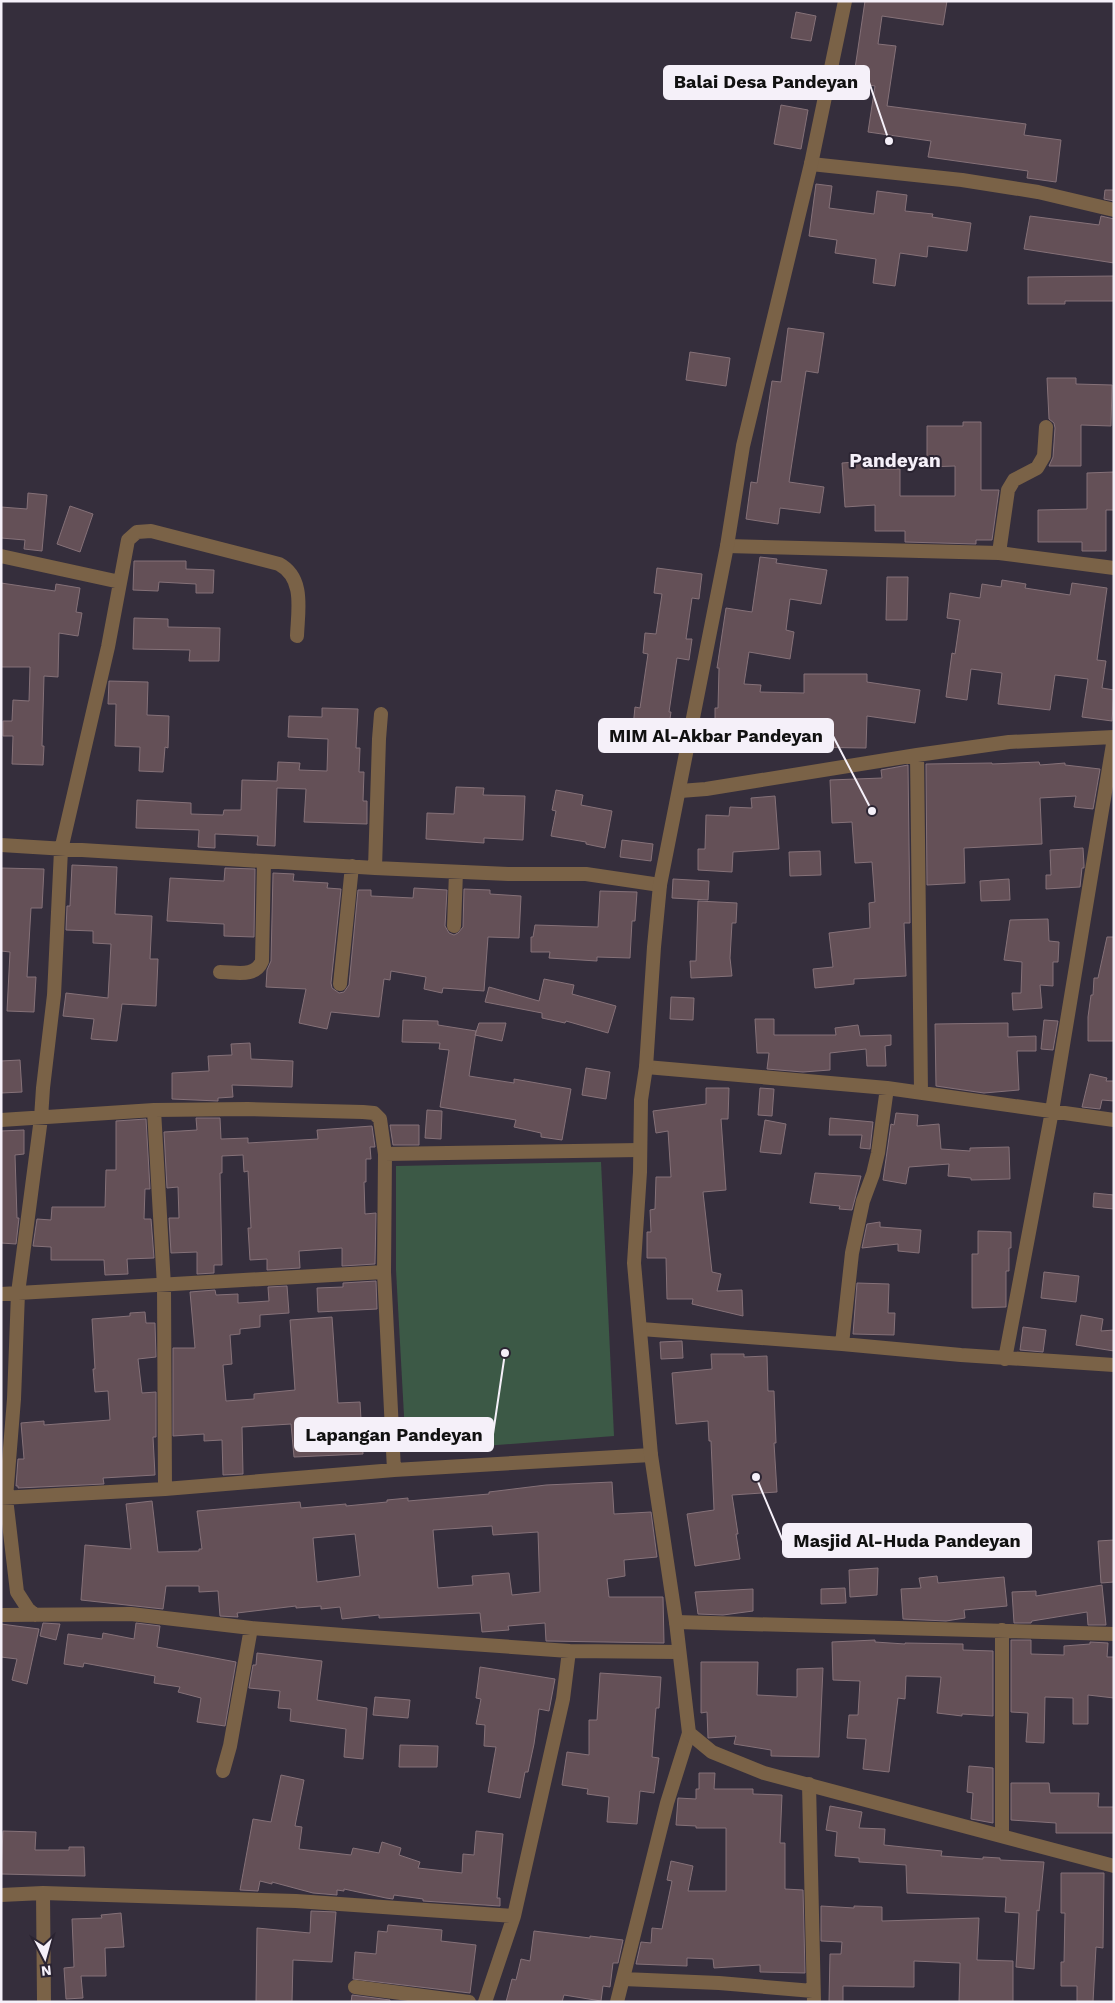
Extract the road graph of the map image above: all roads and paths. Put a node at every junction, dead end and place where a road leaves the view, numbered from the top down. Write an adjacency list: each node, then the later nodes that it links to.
1 (845, 1): 2 (street)
2 (811, 164): 3 (street); 5 (street)
3 (1114, 210)
4 (1046, 427): 6 (street)
5 (728, 546): 6 (street); 14 (street)
6 (999, 553): 8 (street)
7 (1, 556): 9 (street)
8 (1114, 568)
9 (120, 582): 10 (street); 16 (street)
10 (297, 636)
11 (381, 714): 19 (street)
12 (1114, 738): 13 (street); 29 (street)
13 (917, 755): 14 (street); 27 (street)
14 (680, 791): 21 (street)
15 (1, 845): 16 (street)
16 (61, 850): 17 (street); 30 (street)
17 (264, 862): 18 (street); 23 (street)
18 (352, 866): 19 (street); 24 (street)
19 (375, 868): 20 (street)
20 (456, 872): 21 (street); 22 (street)
21 (660, 885): 25 (street)
22 (454, 926)
23 (220, 972)
24 (340, 984)
25 (646, 1066): 26 (street); 33 (street)
26 (887, 1088): 27 (street); 40 (street)
27 (921, 1092): 29 (street)
28 (154, 1110): 30 (street); 34 (street); 36 (street)
29 (1052, 1111): 32 (street); 41 (street)
30 (41, 1118): 31 (street); 37 (street)
31 (1, 1120)
32 (1114, 1120)
33 (640, 1150): 34 (street); 39 (street)
34 (385, 1154): 35 (street)
35 (384, 1272): 36 (street); 44 (street)
36 (164, 1286): 37 (street); 45 (street)
37 (18, 1293): 38 (street); 46 (street)
38 (1, 1294)
39 (641, 1329): 40 (street); 43 (street)
40 (842, 1344): 41 (street)
41 (1005, 1359): 42 (street)
42 (1114, 1365)
43 (651, 1454): 44 (street); 49 (street)
44 (394, 1470): 45 (street)
45 (166, 1489): 46 (street)
46 (4, 1498): 48 (street)
47 (1, 1615): 48 (street)
48 (36, 1615): 50 (street)
49 (676, 1622): 51 (street); 54 (street)
50 (251, 1628): 53 (street); 56 (street)
51 (1002, 1630): 52 (street); 58 (street)
52 (1114, 1634)
53 (569, 1650): 54 (street); 62 (street)
54 (678, 1652): 55 (street)
55 (689, 1733): 57 (street); 63 (street)
56 (223, 1771)
57 (809, 1784): 58 (street); 65 (street)
58 (1002, 1835): 59 (street)
59 (1114, 1866)
60 (44, 1893): 61 (street); 62 (street); 66 (street)
61 (1, 1895)
62 (514, 1916): 68 (street)
63 (623, 1979): 65 (street); 69 (street)
64 (355, 1987): 67 (street)
65 (813, 1996)
66 (44, 2002)
67 (469, 2002)
68 (486, 2002)
69 (616, 2002)

